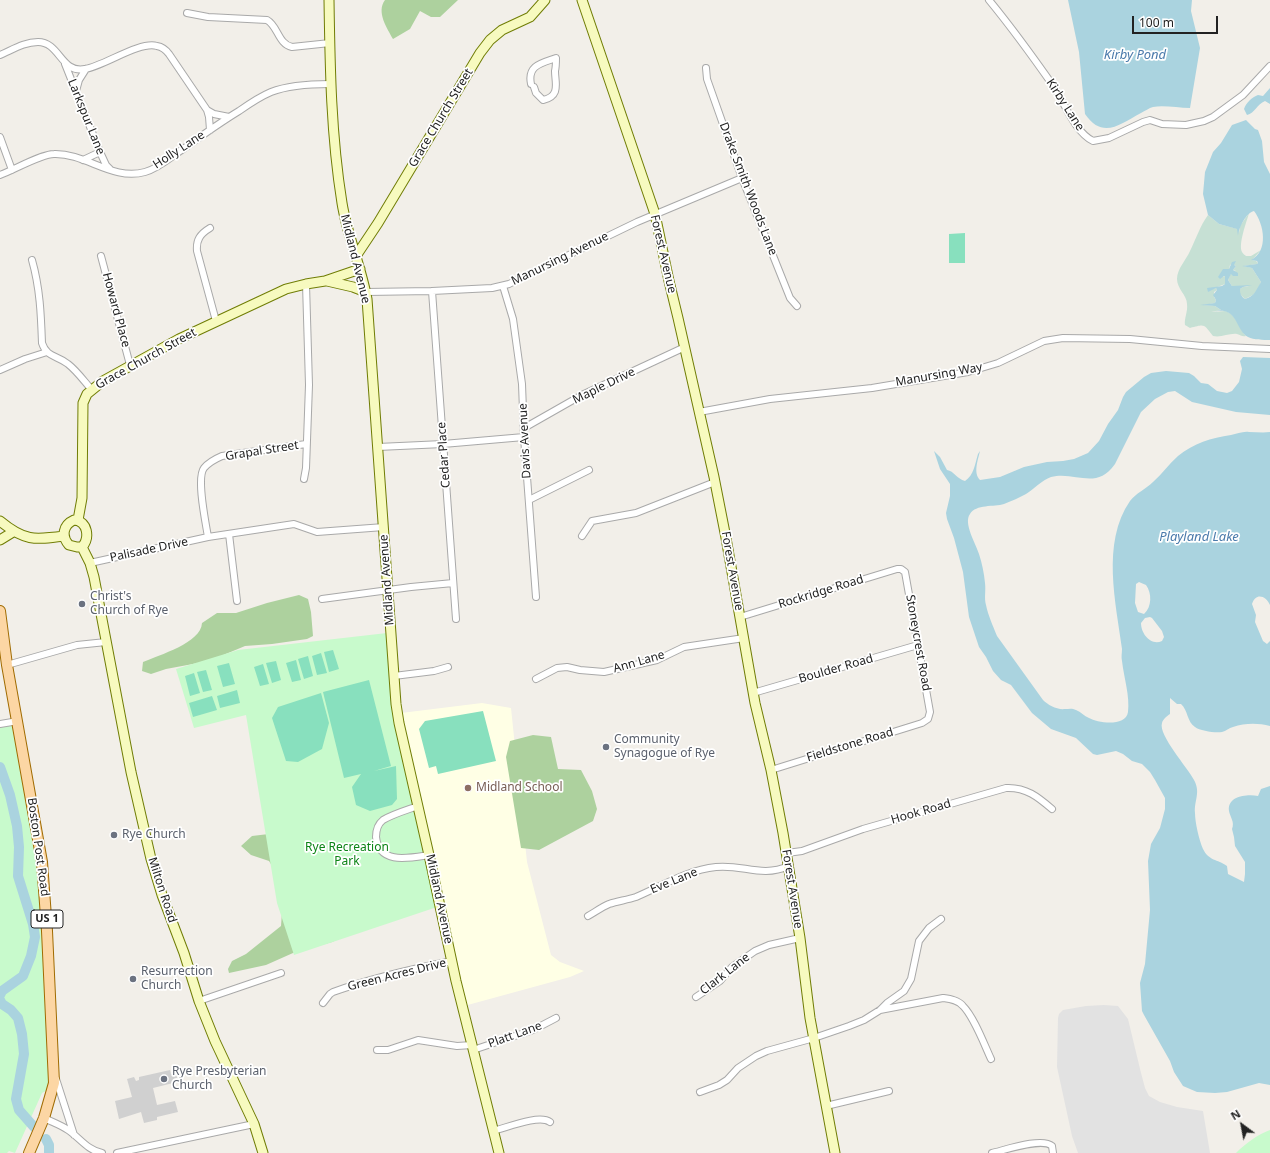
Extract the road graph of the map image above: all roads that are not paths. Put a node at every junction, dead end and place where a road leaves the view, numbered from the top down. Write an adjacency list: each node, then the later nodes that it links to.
1 (329, 0): 6 (street, Midland Avenue)
2 (545, 0): 28 (street, Grace Church Street)
3 (582, 0): 25 (street, Forest Avenue)
4 (989, 0): 9 (street, Kirby Lane)
5 (187, 13): 6 (street)
6 (330, 44): 12 (street, Midland Avenue)
7 (0, 55): 8 (street, Larkspur Lane)
8 (64, 62): 11 (street); 14 (street, Larkspur Lane)
9 (1270, 66)
10 (706, 68): 24 (street, Drake Smith Woods Lane)
11 (86, 69): 14 (street); 15 (street)
12 (330, 84): 16 (street, Holly Lane); 28 (street, Midland Avenue)
13 (532, 86): 13 (street)
14 (76, 92): 19 (street, Larkspur Lane)
15 (207, 110): 16 (street); 17 (street)
16 (229, 117): 17 (street, Holly Lane)
17 (210, 130): 22 (street, Holly Lane)
18 (0, 137): 21 (street)
19 (100, 152): 20 (street); 22 (street, Larkspur Lane)
20 (83, 160): 21 (street, Holly Lane); 22 (street, Holly Lane)
21 (12, 170): 23 (street, Holly Lane)
22 (111, 171)
23 (0, 175)
24 (742, 178): 25 (street, Manursing Avenue); 36 (street, Drake Smith Woods Lane)
25 (655, 214): 33 (street, Manursing Avenue); 38 (street, Forest Avenue)
26 (210, 228): 37 (street)
27 (101, 256): 41 (street, Howard Place)
28 (356, 256): 30 (street, Midland Avenue)
29 (32, 260): 40 (street)
30 (360, 269): 31 (street, Grace Church Street); 35 (street, Midland Avenue)
31 (325, 281): 32 (street, Grace Church Street); 35 (street, Grace Church Street)
32 (306, 284): 37 (street, Grace Church Street); 47 (street, Grapal Street)
33 (503, 286): 34 (street, Manursing Avenue); 45 (street, Davis Avenue)
34 (432, 291): 35 (street, Manursing Avenue); 48 (street, Cedar Place)
35 (366, 292): 49 (street, Midland Avenue)
36 (797, 306)
37 (216, 321): 41 (street, Grace Church Street)
38 (685, 347): 44 (street, Forest Avenue); 45 (street, Maple Drive)
39 (1270, 349): 44 (street, Manursing Way)
40 (46, 352): 42 (street); 43 (street)
41 (130, 365): 43 (street, Grace Church Street)
42 (0, 370)
43 (91, 389): 54 (street, Grace Church Street)
44 (699, 412): 52 (street, Forest Avenue)
45 (524, 428): 46 (street, Davis Avenue)
46 (524, 437): 48 (street); 53 (street, Davis Avenue)
47 (306, 444): 51 (street); 61 (street, Grapal Street)
48 (443, 444): 49 (street); 66 (street, Cedar Place)
49 (378, 447): 56 (street, Midland Avenue)
50 (589, 470): 53 (street)
51 (304, 479)
52 (715, 482): 60 (street); 72 (street, Forest Avenue)
53 (529, 500): 68 (street, Davis Avenue)
54 (78, 520): 59 (street); 63 (street)
55 (0, 521): 57 (street)
56 (384, 527): 58 (street, Palisade Drive); 67 (street, Midland Avenue)
57 (13, 532): 59 (street); 62 (street)
58 (230, 534): 61 (street, Palisade Drive); 70 (street)
59 (64, 536): 63 (street)
60 (582, 536)
61 (208, 537): 64 (street, Palisade Drive)
62 (0, 540)
63 (82, 546): 64 (street, Milton Road)
64 (90, 563): 75 (street, Milton Road)
65 (901, 569): 72 (street, Rockridge Road); 76 (street, Stoneycrest Road)
66 (453, 583): 67 (street); 73 (street, Cedar Place)
67 (388, 590): 69 (street); 79 (street, Midland Avenue)
68 (536, 597)
69 (322, 599)
70 (237, 601)
71 (0, 611): 77 (main road, Boston Post Road / US 1)
72 (740, 617): 74 (street, Forest Avenue)
73 (456, 619)
74 (744, 638): 80 (street, Ann Lane); 81 (street, Forest Avenue)
75 (106, 642): 77 (street); 97 (street, Milton Road)
76 (918, 645): 81 (street, Boulder Road); 82 (street, Stoneycrest Road)
77 (7, 665): 83 (main road, Boston Post Road / US 1)
78 (448, 667): 79 (street)
79 (394, 676): 86 (street, Midland Avenue)
80 (536, 679)
81 (753, 693): 85 (street, Forest Avenue)
82 (928, 719): 85 (street, Fieldstone Road)
83 (18, 721): 84 (street); 105 (main road, Boston Post Road / US 1)
84 (0, 724)
85 (771, 770): 88 (street, Forest Avenue)
86 (418, 806): 89 (street, Midland Avenue); 89 (street)
87 (1052, 809): 88 (street, Hook Road)
88 (787, 853): 90 (street, Forest Avenue)
89 (429, 855): 94 (street, Midland Avenue)
90 (789, 866): 91 (street, Eve Lane); 93 (street, Forest Avenue)
91 (588, 916)
92 (940, 919): 99 (street)
93 (800, 938): 96 (street, Clark Lane); 101 (street, Forest Avenue)
94 (452, 961): 98 (street, Green Acres Drive); 102 (street, Midland Avenue)
95 (281, 973): 97 (street)
96 (696, 997)
97 (199, 1001): 111 (street, Milton Road)
98 (323, 1003)
99 (880, 1010): 101 (street); 104 (street)
100 (556, 1018): 102 (street, Platt Lane)
101 (814, 1038): 107 (street); 108 (street, Forest Avenue)
102 (472, 1047): 103 (street); 112 (street, Midland Avenue)
103 (377, 1050)
104 (991, 1059)
105 (55, 1074): 109 (main road, Boston Post Road / US 1); 113 (street)
106 (889, 1091): 108 (street)
107 (700, 1092)
108 (826, 1106): 119 (street, Forest Avenue)
109 (44, 1118): 113 (street); 114 (main road, Boston Post Road / US 1)
110 (550, 1122): 112 (street)
111 (254, 1124): 116 (street); 117 (street, Milton Road)
112 (493, 1131): 118 (street, Midland Avenue)
113 (74, 1134): 115 (street)
114 (29, 1153)
115 (102, 1153)
116 (117, 1153)
117 (263, 1153)
118 (499, 1153)
119 (835, 1153)
120 (992, 1153): 121 (street)
121 (1054, 1153)

